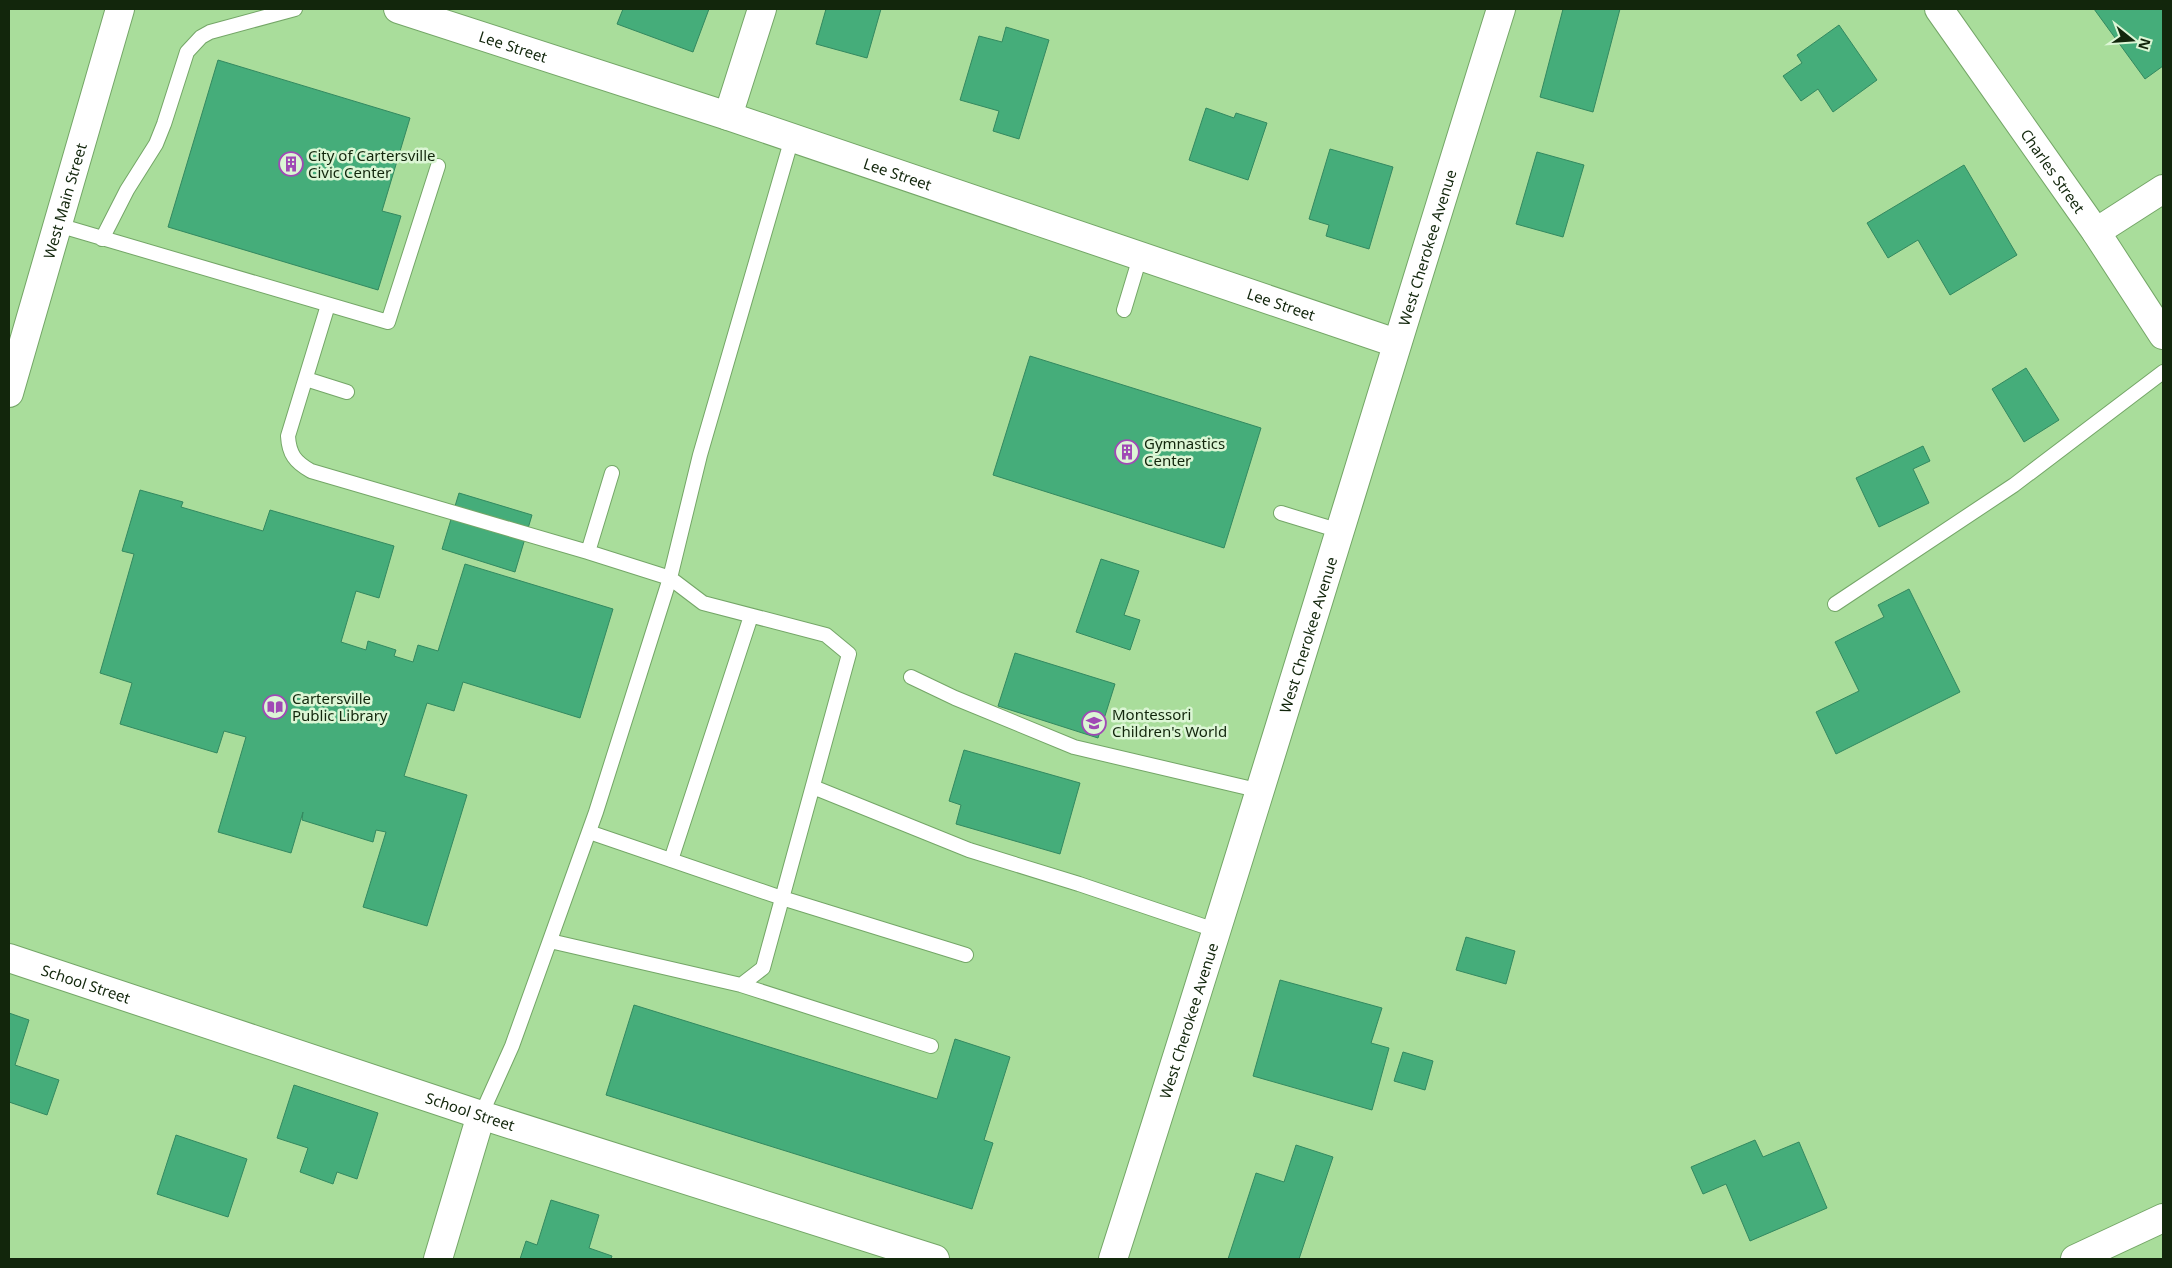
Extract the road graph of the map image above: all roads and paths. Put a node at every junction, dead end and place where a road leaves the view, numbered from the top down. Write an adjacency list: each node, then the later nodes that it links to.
1 (120, 9): 11 (street, West Main Street)
2 (295, 9): 13 (lane)
3 (762, 9): 7 (street)
4 (1501, 9): 18 (street, West Cherokee Avenue)
5 (1939, 9): 12 (street, Charles Street)
6 (413, 11): 7 (street, Lee Street)
7 (728, 116): 8 (street, Lee Street)
8 (792, 138): 14 (street, Lee Street); 27 (lane)
9 (438, 166): 15 (lane)
10 (2163, 189): 12 (street)
11 (58, 226): 13 (lane); 22 (street, West Main Street)
12 (2096, 232): 17 (street, Charles Street)
13 (102, 239): 15 (lane)
14 (1140, 257): 16 (lane); 18 (street, Lee Street)
15 (328, 305): 20 (lane)
16 (1124, 310)
17 (2163, 335)
18 (1396, 343): 25 (street, West Cherokee Avenue)
19 (2163, 372): 28 (lane)
20 (306, 379): 21 (lane); 26 (lane)
21 (347, 392)
22 (9, 394)
23 (612, 473): 26 (lane)
24 (1281, 513): 25 (lane)
25 (1340, 531): 32 (street, West Cherokee Avenue)
26 (588, 552): 27 (lane)
27 (670, 578): 29 (lane); 33 (lane)
28 (1835, 604)
29 (751, 616): 31 (lane); 34 (lane)
30 (911, 677): 32 (lane)
31 (813, 787): 35 (lane); 36 (lane)
32 (1261, 791): 36 (street, West Cherokee Avenue)
33 (589, 832): 34 (lane); 37 (lane)
34 (671, 860): 35 (lane)
35 (782, 898): 38 (lane); 40 (lane)
36 (1218, 932): 46 (street, West Cherokee Avenue)
37 (550, 941): 40 (lane); 42 (lane)
38 (966, 955)
39 (9, 958): 42 (street, School Street)
40 (741, 985): 41 (lane)
41 (931, 1046)
42 (481, 1115): 44 (street); 45 (street, School Street)
43 (2163, 1218): 47 (street)
44 (438, 1259)
45 (935, 1259)
46 (1113, 1259)
47 (2075, 1259)

